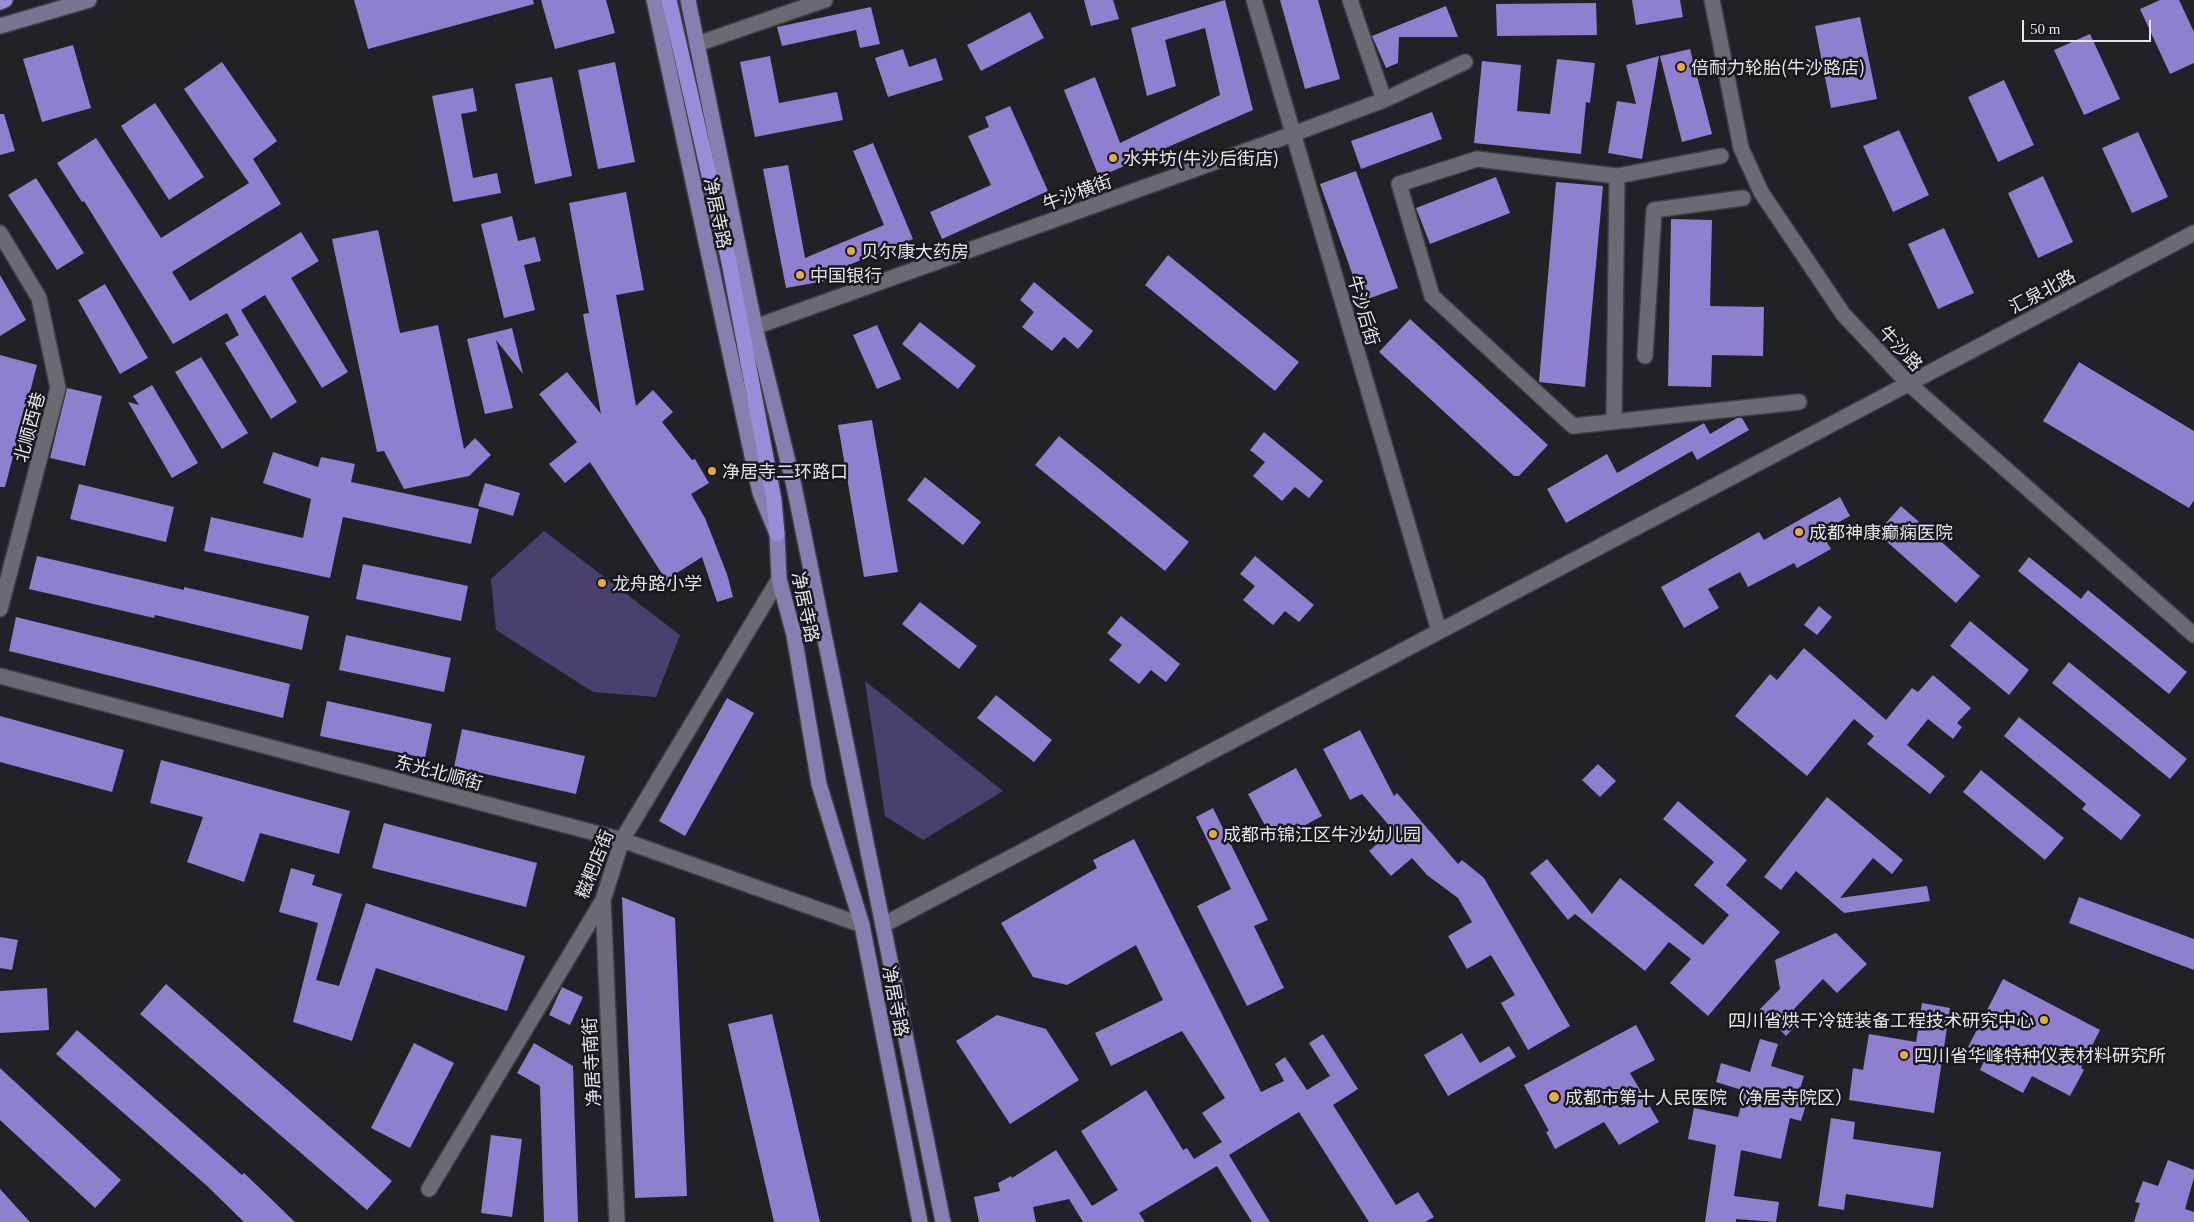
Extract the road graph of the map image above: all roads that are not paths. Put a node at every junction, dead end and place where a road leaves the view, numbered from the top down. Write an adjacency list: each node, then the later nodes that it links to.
1 (5, 0): 10 (highway)
2 (89, 0): 11 (main road)
3 (654, 0): 26 (main road, 净居寺路)
4 (669, 0): 26 (highway)
5 (688, 0): 12 (main road, 净居寺路)
6 (825, 0): 12 (street)
7 (1254, 0): 15 (street, 牛沙后街)
8 (1350, 0): 14 (street)
9 (1712, 0): 23 (street, 牛沙路)
10 (0, 2)
11 (0, 26)
12 (697, 44): 21 (main road, 净居寺路)
13 (1465, 62): 14 (street, 牛沙横街)
14 (1384, 100): 15 (street, 牛沙横街)
15 (1293, 134): 21 (street, 牛沙横街); 29 (street, 牛沙后街)
16 (1721, 156): 17 (street)
17 (1617, 176): 25 (street); 25 (street)
18 (1743, 198): 22 (street)
19 (0, 233): 28 (street, 北顺西巷)
20 (2194, 233): 23 (street, 汇泉北路)
21 (755, 327): 35 (main road, 净居寺路)
22 (1646, 356)
23 (1908, 383): 29 (street, 汇泉北路); 30 (street, 牛沙路)
24 (1799, 402): 25 (street)
25 (1614, 421)
26 (776, 534): 27 (main road, 净居寺路)
27 (779, 579): 32 (street, 糍粑店街); 34 (main road, 净居寺路)
28 (0, 609)
29 (1438, 631): 35 (street, 汇泉北路)
30 (2194, 635)
31 (0, 676): 32 (street, 东光北顺街)
32 (622, 840): 33 (street, 糍粑店街); 34 (street, 东光北顺街)
33 (603, 900): 36 (street, 糍粑店街); 37 (street, 净居寺南街)
34 (862, 925): 38 (main road, 净居寺路)
35 (882, 925): 39 (main road, 净居寺路)
36 (429, 1188)
37 (617, 1222)
38 (920, 1222)
39 (943, 1222)

